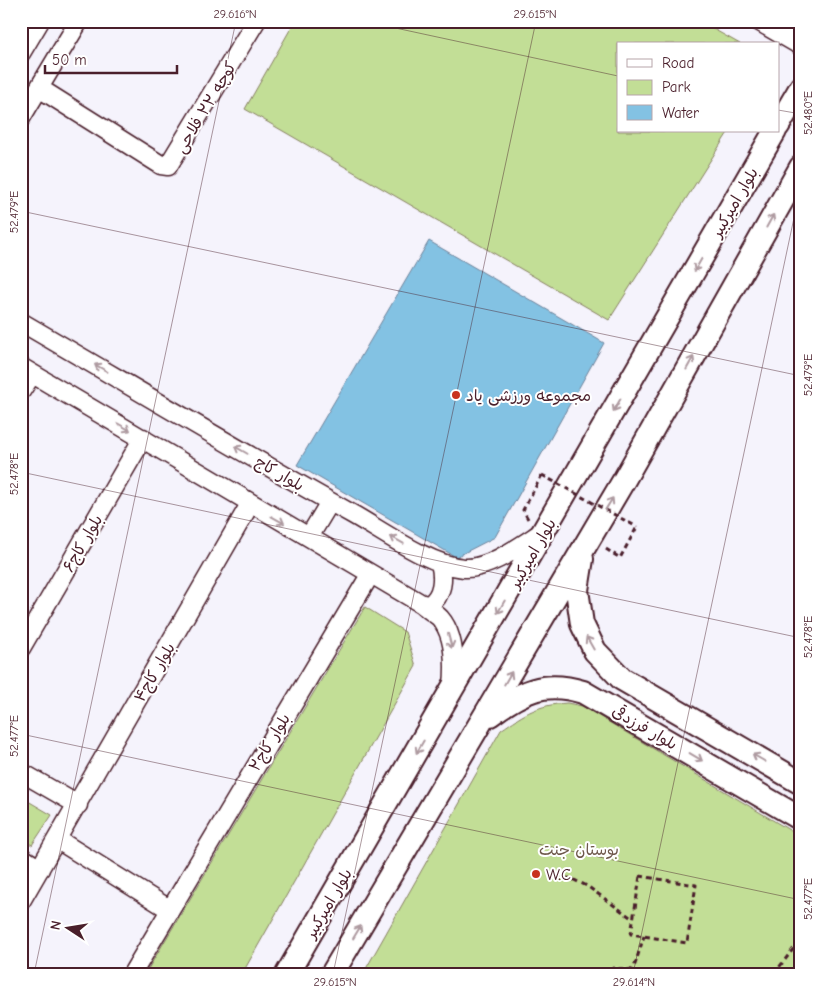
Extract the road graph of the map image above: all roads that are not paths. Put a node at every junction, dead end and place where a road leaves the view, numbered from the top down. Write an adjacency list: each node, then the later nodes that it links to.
1 (40, 21): 6 (street)
2 (79, 21): 8 (street)
3 (256, 21): 8 (street, کوچه ۲۲ فلاحی)
4 (758, 21): 5 (street)
5 (801, 46)
6 (21, 53)
7 (801, 87): 10 (main road)
8 (39, 88): 9 (street)
9 (21, 118)
10 (780, 123)
11 (774, 132): 19 (main road, بلوار امیرکبیر, one-way to 19)
12 (801, 167): 21 (main road, one-way to 12)
13 (21, 322): 17 (street, بلوار کاج, one-way to 13)
14 (26, 371): 15 (street); 16 (street, one-way to 16)
15 (21, 391)
16 (142, 438): 18 (street); 25 (street, بلوار کاج۶)
17 (330, 502): 20 (street); 22 (street, بلوار کاج, one-way to 17)
18 (250, 504): 20 (street, one-way to 20); 32 (street, بلوار کاج۴)
19 (544, 530): 22 (street, بلوار کاج); 27 (main road, بلوار امیرکبیر, one-way to 27)
20 (309, 536): 23 (street)
21 (584, 546): 26 (main road, بلوار فرزدقی, one-way to 21); 29 (main road, one-way to 21)
22 (440, 563): 24 (street)
23 (370, 575): 24 (street); 38 (street, بلوار کاج۲)
24 (422, 604): 27 (street, one-way to 27)
25 (21, 648)
26 (622, 679): 28 (main road); 31 (main road, بلوار فرزدقی, one-way to 26)
27 (452, 692): 40 (main road, بلوار امیرکبیر, one-way to 40)
28 (608, 706): 29 (main road, بلوار فرزدقی); 33 (main road, بلوار فرزدقی, one-way to 33)
29 (484, 720): 41 (main road, one-way to 29)
30 (21, 772): 32 (street)
31 (801, 783)
32 (78, 805): 34 (street, بلوار کاج۴)
33 (801, 819)
34 (58, 840): 36 (street, بلوار کاج۴); 38 (street)
35 (21, 857): 36 (street)
36 (40, 869): 37 (street, بلوار کاج۴)
37 (21, 901)
38 (169, 909): 39 (street, بلوار کاج۲)
39 (132, 974)
40 (287, 974)
41 (332, 974)

